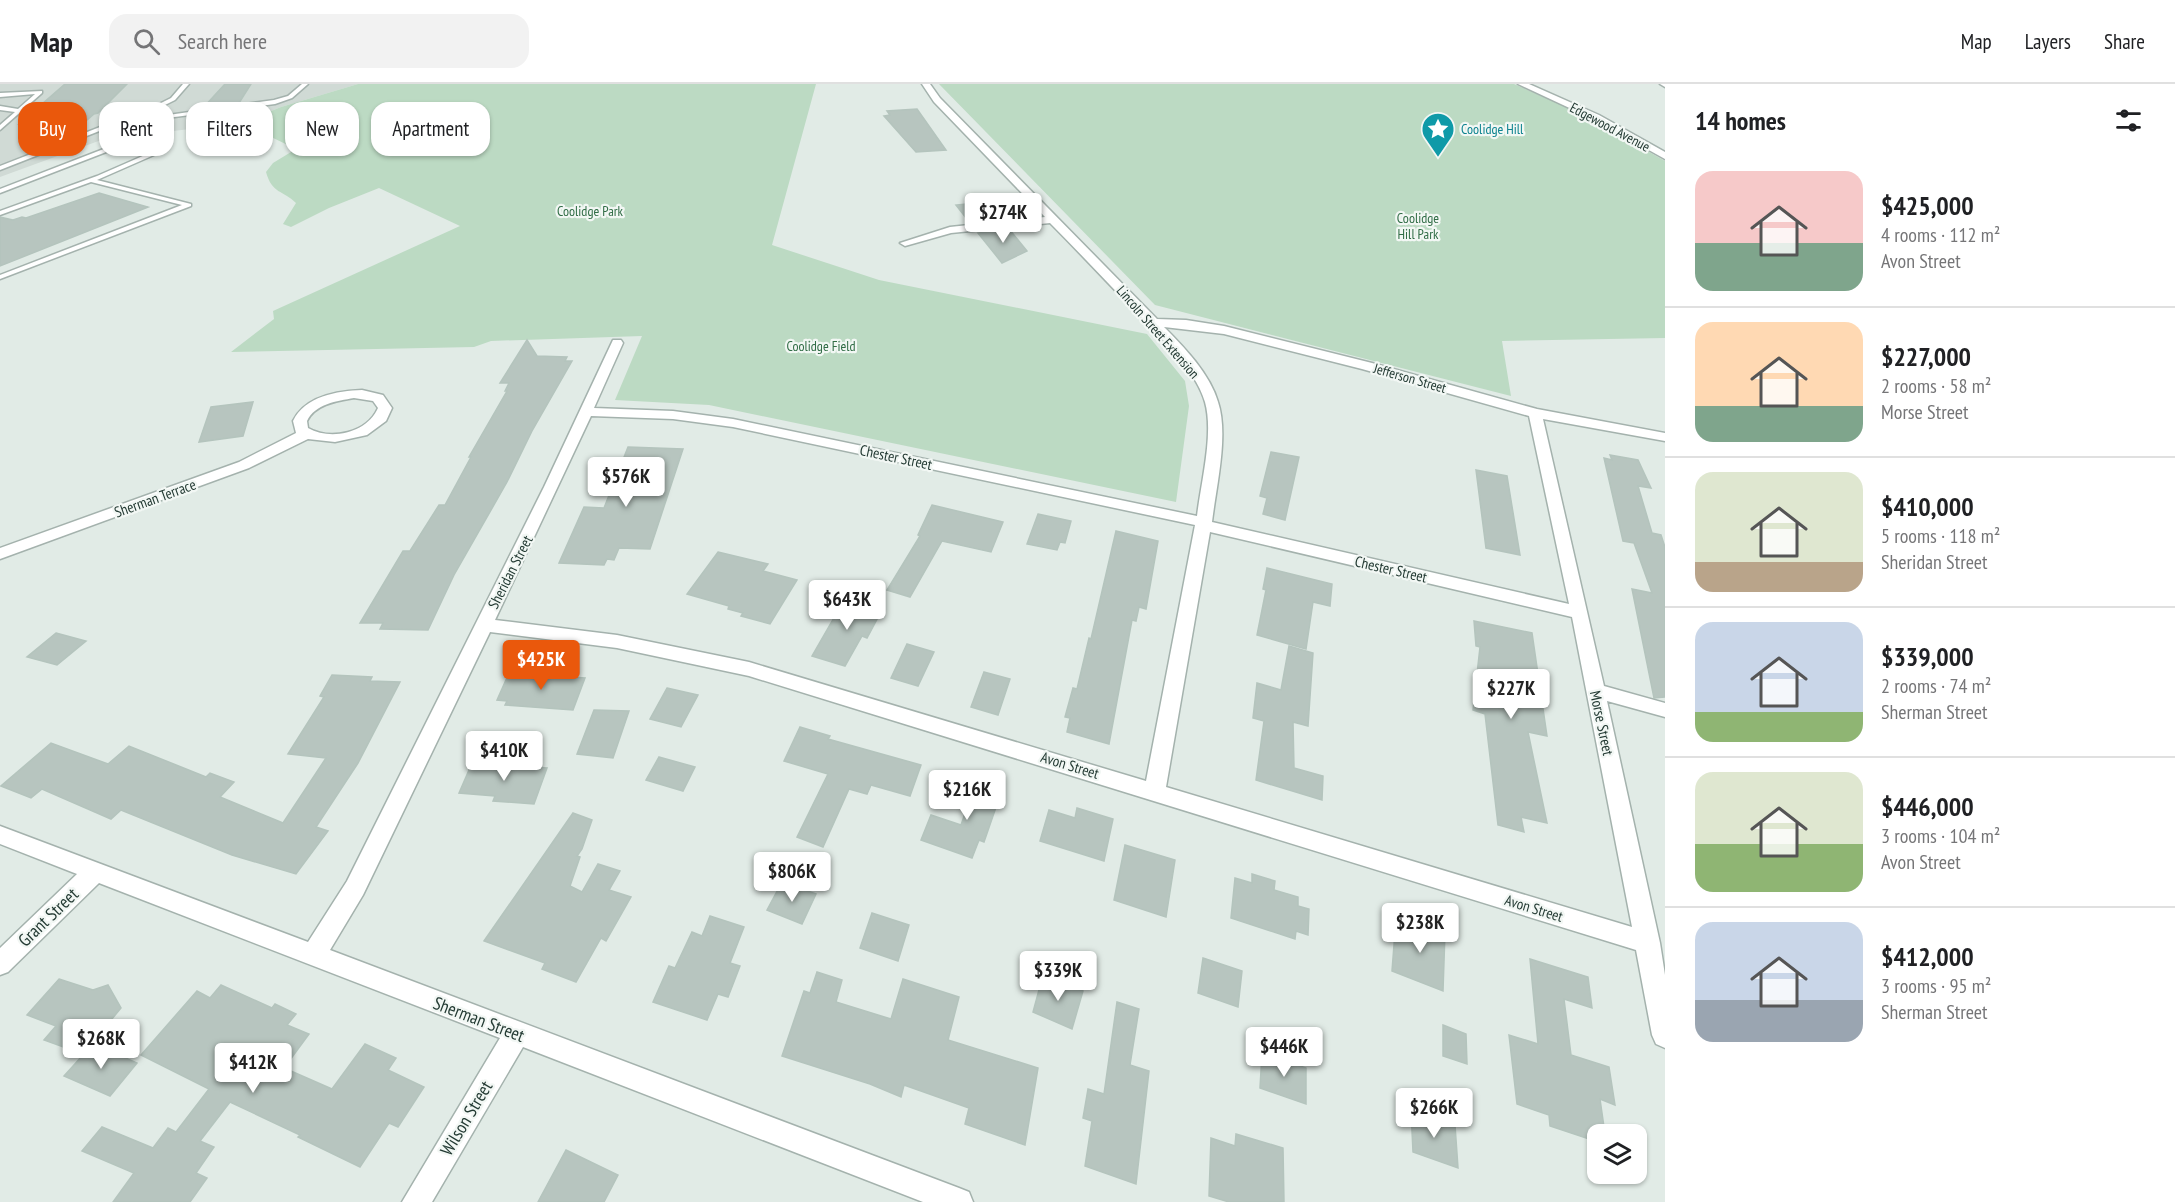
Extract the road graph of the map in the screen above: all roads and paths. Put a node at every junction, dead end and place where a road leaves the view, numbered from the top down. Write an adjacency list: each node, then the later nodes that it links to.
1 (186, 84): 7 (lane)
2 (305, 84): 11 (lane)
3 (926, 84): 19 (street, Lincoln Street Extension)
4 (1522, 84): 14 (street, Edgewood Avenue)
5 (0, 95): 6 (lane)
6 (30, 102)
7 (168, 102)
8 (0, 108): 9 (lane)
9 (18, 111)
10 (18, 112): 12 (lane)
11 (174, 115)
12 (0, 128)
13 (99, 130): 15 (lane)
14 (1665, 156)
15 (0, 168)
16 (91, 180): 17 (lane); 18 (lane); 21 (lane)
17 (0, 191)
18 (0, 213)
19 (1054, 219): 20 (street); 22 (street, Lincoln Street Extension)
20 (905, 243)
21 (1, 277)
22 (1154, 323): 25 (street, Jefferson Street); 28 (street, Lincoln Street Extension)
23 (617, 344): 24 (street, Sheridan Street)
24 (585, 412): 28 (street, Chester Street); 31 (street, Sheridan Street)
25 (1535, 413): 27 (street, Jefferson Street); 30 (street, Morse Street)
26 (306, 434): 26 (street); 29 (street, Sherman Terrace)
27 (1665, 437)
28 (1203, 523): 30 (street, Chester Street); 34 (street, Lincoln Street Extension)
29 (0, 554)
30 (1580, 613): 32 (street, Morse Street)
31 (483, 626): 34 (street, Avon Street); 38 (street, Sheridan Street)
32 (1596, 690): 33 (street); 37 (street, Morse Street)
33 (1665, 710)
34 (1155, 791): 37 (street, Avon Street)
35 (0, 835): 36 (street, Sherman Street)
36 (96, 871): 38 (street, Sherman Street); 39 (street, Grant Street)
37 (1648, 944): 40 (street, Morse Street)
38 (313, 956): 41 (street, Sherman Street)
39 (0, 964)
40 (1660, 985): 42 (street, Morse Street)
41 (517, 1033): 43 (street, Wilson Street); 44 (street, Sherman Street)
42 (1665, 1035)
43 (416, 1202)
44 (958, 1202)

